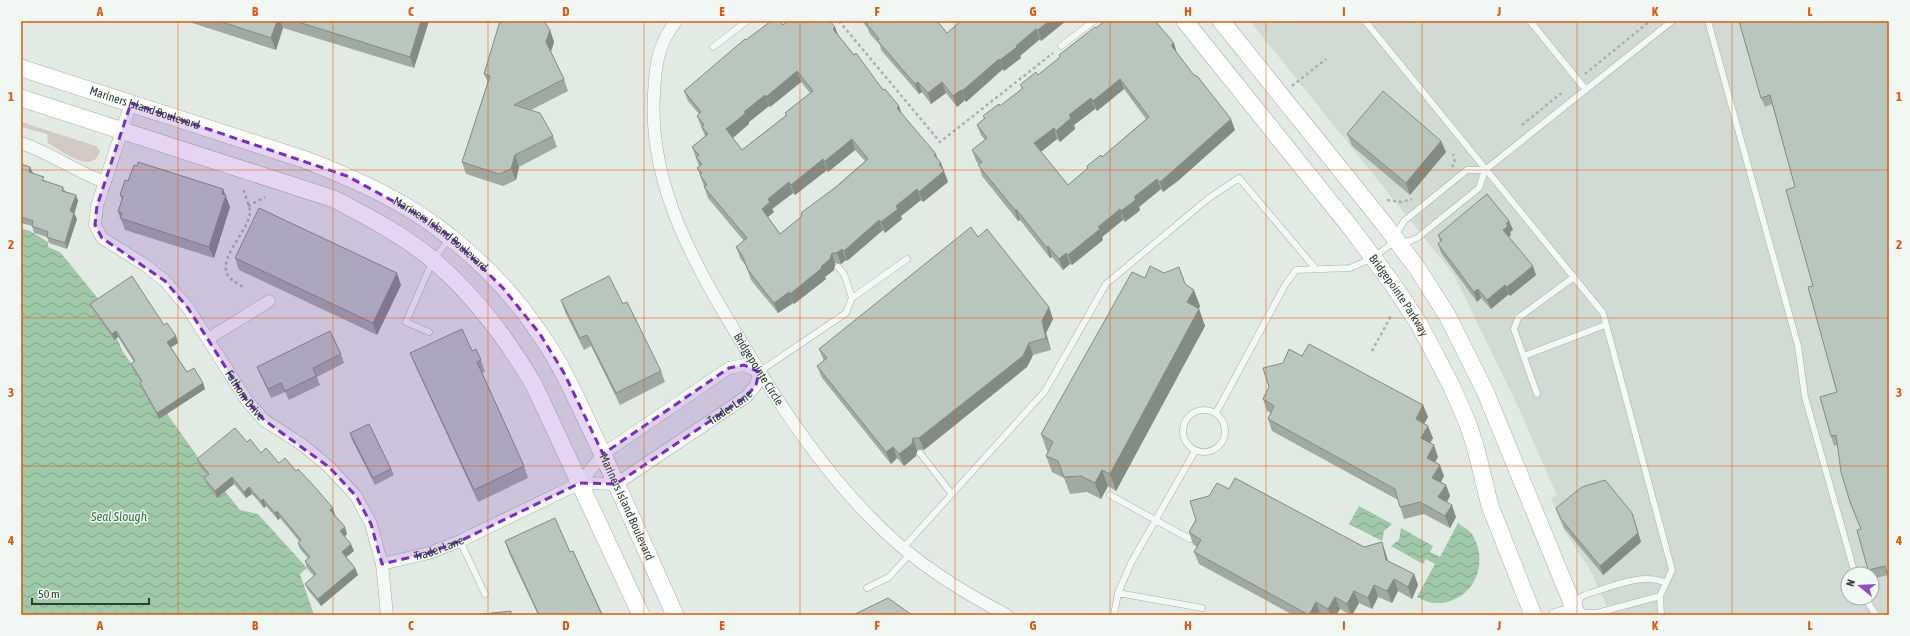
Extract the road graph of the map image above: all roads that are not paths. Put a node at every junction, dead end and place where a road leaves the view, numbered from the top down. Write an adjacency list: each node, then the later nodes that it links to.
1 (664, 21): 11 (street, Bridgepointe Circle)
2 (676, 21): 11 (street, Bridgepointe Circle)
3 (747, 21): 13 (lane)
4 (1094, 21): 12 (lane)
5 (1185, 21): 24 (main road, Bridgepointe Parkway)
6 (1222, 21): 23 (main road)
7 (1365, 21): 20 (lane)
8 (1530, 21): 15 (lane)
9 (1672, 21): 15 (lane)
10 (1708, 21): 51 (lane)
11 (664, 41): 36 (street, Bridgepointe Circle)
12 (1061, 46)
13 (713, 47)
14 (21, 68): 17 (main road, Mariners Island Boulevard)
15 (1586, 90): 20 (lane)
16 (21, 98): 18 (main road, Mariners Island Boulevard)
17 (131, 103): 18 (street, Fathom Drive); 22 (main road, Mariners Island Boulevard)
18 (122, 131): 21 (street, Fathom Drive); 26 (main road, Mariners Island Boulevard)
19 (21, 143): 21 (street)
20 (1484, 170): 23 (lane); 23 (lane); 29 (lane)
21 (105, 182): 34 (street, Fathom Drive)
22 (451, 237): 26 (lane); 41 (main road, Mariners Island Boulevard)
23 (1397, 240): 24 (lane); 59 (main road)
24 (1373, 258): 28 (lane); 65 (main road, Bridgepointe Parkway)
25 (907, 259): 30 (lane)
26 (433, 260): 33 (lane); 42 (main road, Mariners Island Boulevard)
27 (838, 267): 30 (lane)
28 (1315, 268): 38 (lane); 44 (lane)
29 (1574, 277): 32 (lane); 35 (lane)
30 (852, 298): 36 (lane)
31 (269, 301): 34 (street)
32 (1606, 325): 35 (lane); 52 (lane)
33 (429, 332)
34 (208, 339): 50 (street, Fathom Drive)
35 (1524, 356): 37 (lane)
36 (759, 372): 41 (street, Trader Lane); 43 (street, Trader Lane); 49 (street, Bridgepointe Circle)
37 (1537, 394)
38 (1216, 412): 39 (lane); 39 (lane)
39 (1195, 451): 46 (lane)
40 (920, 453): 44 (lane)
41 (603, 454): 42 (street, Trader Lane); 43 (main road, Mariners Island Boulevard)
42 (580, 483): 43 (street, Trader Lane); 48 (street, Trader Lane); 61 (main road, Mariners Island Boulevard)
43 (616, 484): 62 (main road, Mariners Island Boulevard)
44 (951, 494): 49 (lane)
45 (1110, 495): 46 (lane)
46 (1156, 520): 47 (lane); 54 (lane)
47 (1190, 539)
48 (460, 541): 50 (street, Trader Lane); 55 (lane)
49 (907, 551): 53 (lane); 63 (street, Bridgepointe Circle)
50 (382, 564): 60 (street, Fathom Drive)
51 (1853, 566)
52 (1666, 583): 56 (lane); 59 (lane)
53 (867, 588)
54 (1118, 593): 58 (lane); 64 (lane)
55 (485, 594)
56 (1660, 596): 59 (lane); 67 (lane)
57 (1870, 606): 68 (lane)
58 (1202, 608)
59 (1576, 612): 66 (street)
60 (387, 615)
61 (642, 615)
62 (675, 615)
63 (1007, 615)
64 (1114, 615)
65 (1533, 615)
66 (1555, 615)
67 (1661, 615)
68 (1876, 615)

